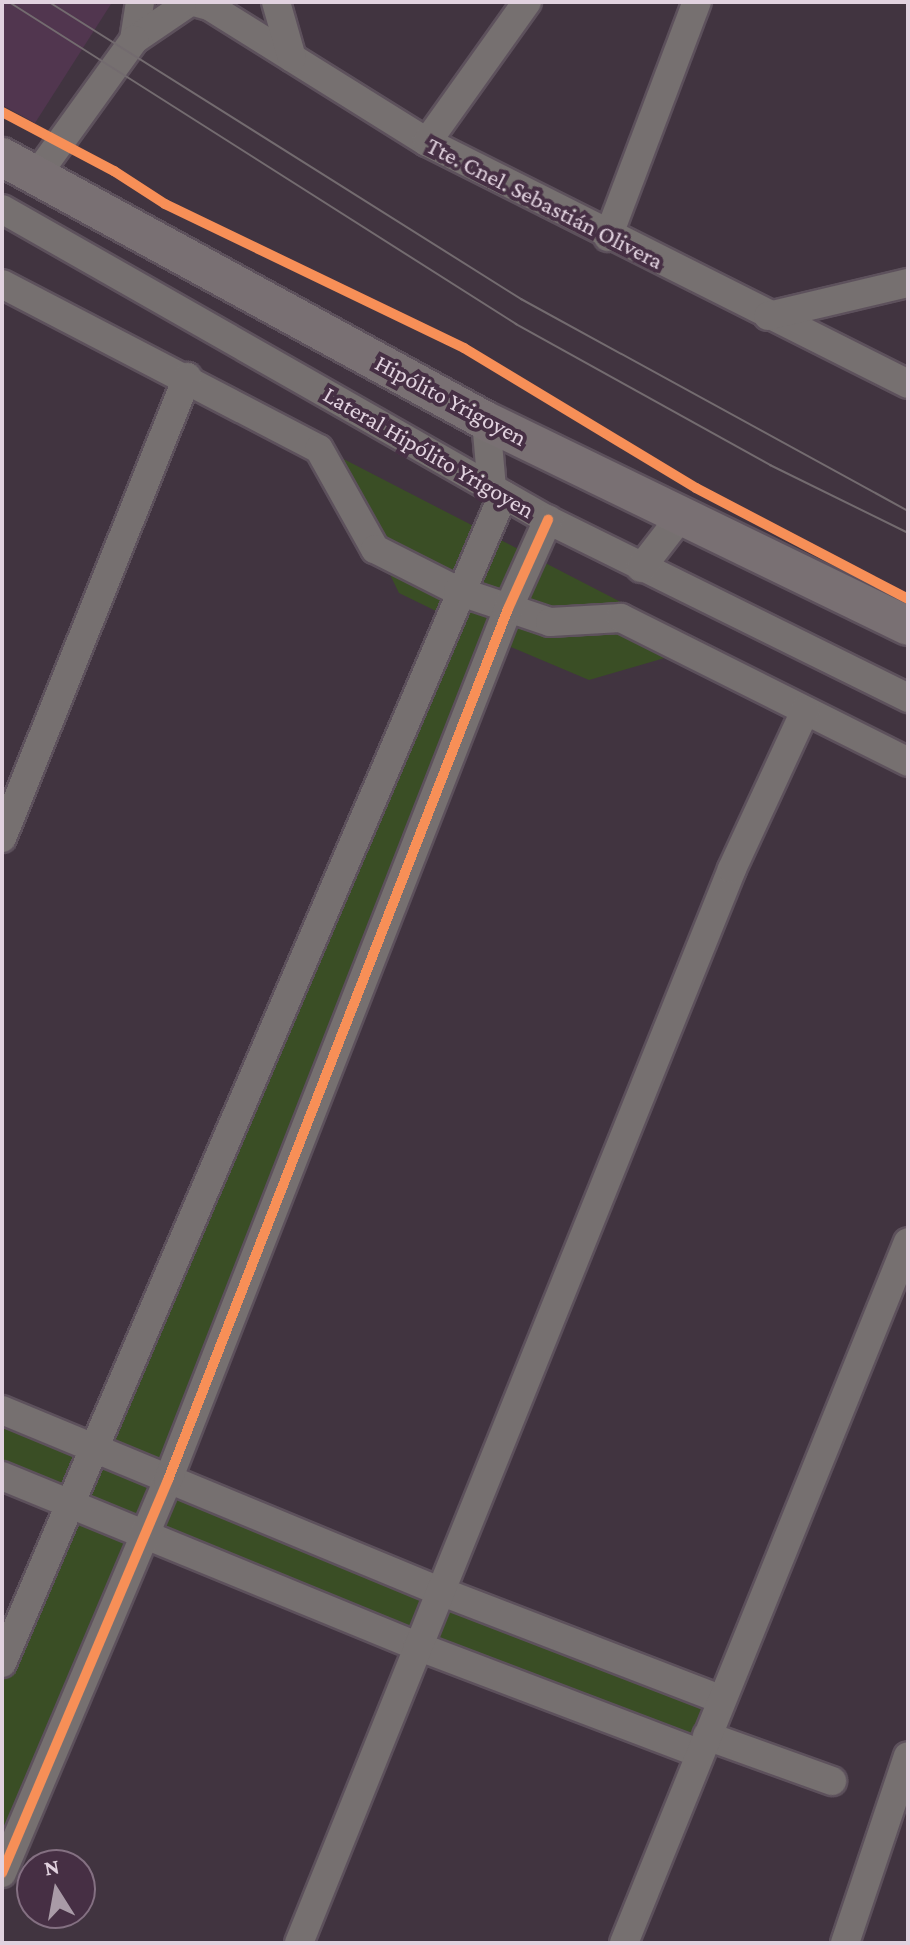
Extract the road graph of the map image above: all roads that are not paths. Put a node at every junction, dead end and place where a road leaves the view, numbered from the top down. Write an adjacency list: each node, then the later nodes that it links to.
1 (140, 2): 6 (street)
2 (192, 2): 6 (street, Tte. Cnel. Sebastián Olivera); 7 (street, Tte. Cnel. Sebastián Olivera)
3 (276, 2): 7 (street)
4 (527, 2): 8 (street)
5 (697, 2): 12 (street)
6 (134, 40): 10 (street)
7 (292, 58): 8 (street, Tte. Cnel. Sebastián Olivera)
8 (427, 142): 12 (street, Tte. Cnel. Sebastián Olivera)
9 (2, 157): 10 (main road, Hipólito Yrigoyen)
10 (36, 176): 18 (main road, Hipólito Yrigoyen)
11 (2, 209): 19 (street, Lateral Hipólito Yrigoyen)
12 (608, 237): 15 (street, Tte. Cnel. Sebastián Olivera)
13 (908, 283): 15 (street)
14 (2, 284): 16 (street)
15 (768, 316): 17 (street, Tte. Cnel. Sebastián Olivera)
16 (187, 377): 23 (street); 29 (street)
17 (908, 384)
18 (486, 421): 19 (street); 20 (main road, Hipólito Yrigoyen)
19 (497, 492): 21 (street, Lateral Hipólito Yrigoyen); 23 (street)
20 (679, 519): 22 (street); 25 (main road, Hipólito Yrigoyen)
21 (548, 520): 22 (street, Lateral Hipólito Yrigoyen); 24 (street)
22 (641, 568): 26 (street, Lateral Hipólito Yrigoyen)
23 (458, 591): 24 (street); 32 (street)
24 (508, 609): 27 (street); 34 (street)
25 (908, 626)
26 (908, 698)
27 (805, 711): 28 (street); 37 (street)
28 (908, 762)
29 (2, 838)
30 (908, 1242): 40 (street)
31 (2, 1410): 32 (street)
32 (92, 1448): 34 (street); 35 (street)
33 (2, 1476): 35 (street)
34 (168, 1480): 36 (street); 37 (street)
35 (69, 1504): 36 (street); 39 (street)
36 (145, 1535): 38 (street); 45 (street)
37 (440, 1591): 38 (street); 40 (street)
38 (417, 1646): 41 (street); 46 (street)
39 (2, 1663)
40 (722, 1700): 41 (street)
41 (703, 1745): 43 (street); 47 (street)
42 (908, 1756): 44 (street)
43 (832, 1781)
44 (899, 1814): 48 (street)
45 (2, 1873)
46 (299, 1943)
47 (624, 1943)
48 (845, 1943)

